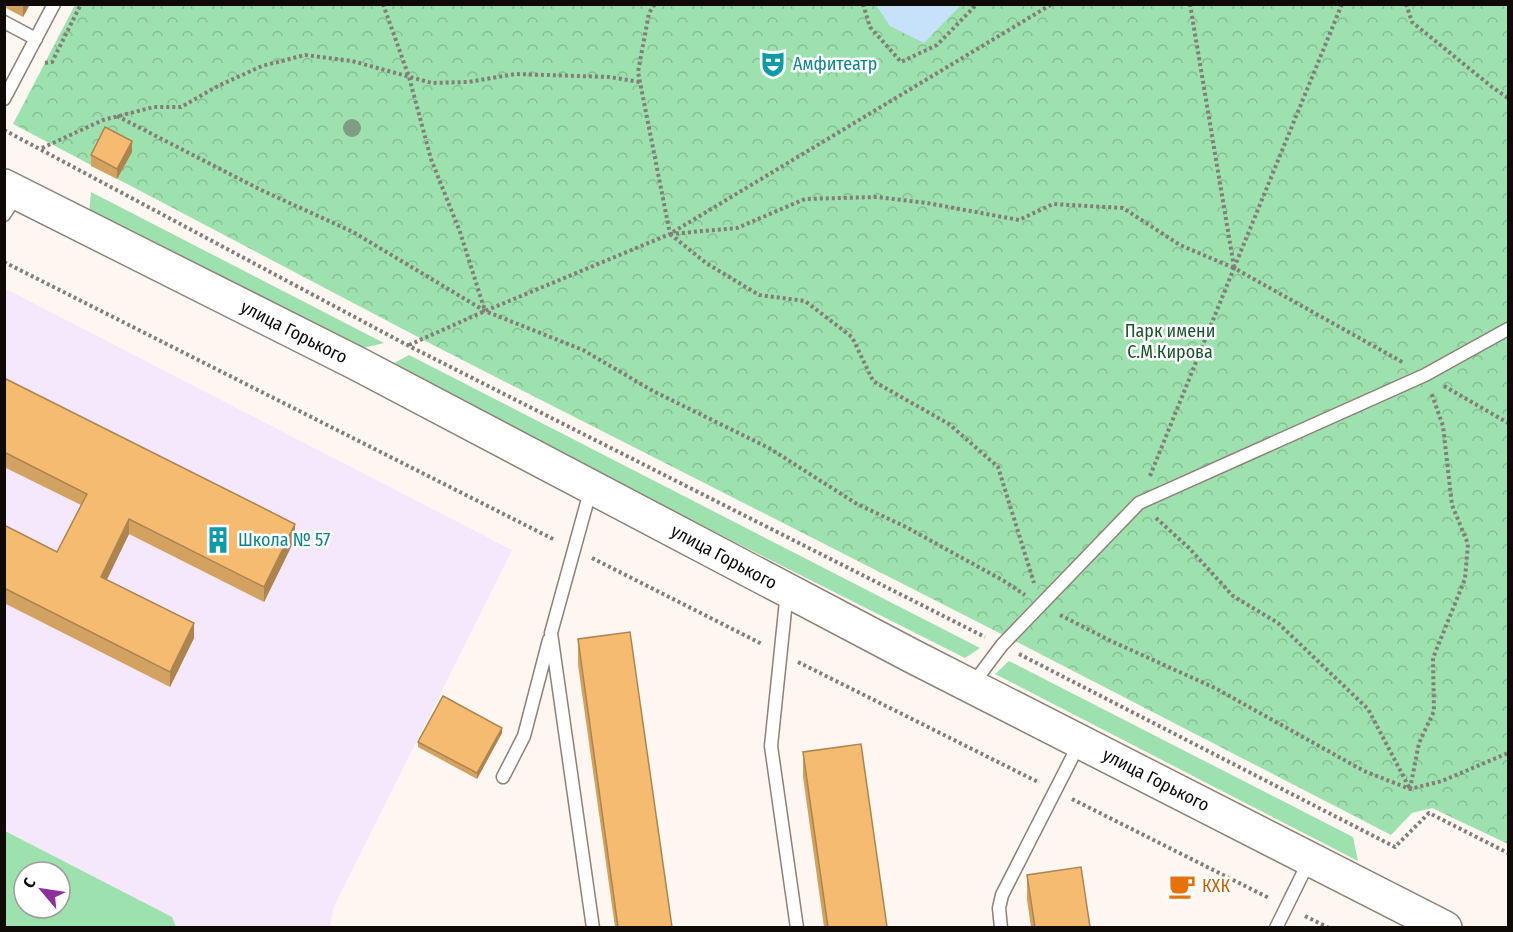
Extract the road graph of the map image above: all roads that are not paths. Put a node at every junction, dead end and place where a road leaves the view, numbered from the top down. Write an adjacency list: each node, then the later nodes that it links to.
1 (54, 4): 3 (lane)
2 (4, 22): 3 (lane)
3 (36, 39): 4 (lane)
4 (4, 99)
5 (9, 198): 7 (street, улица Горького)
6 (1509, 329): 10 (lane)
7 (591, 487): 8 (street, улица Горького); 9 (lane)
8 (787, 590): 10 (street, улица Горького); 15 (lane)
9 (551, 633): 12 (lane); 14 (lane)
10 (972, 686): 11 (street, улица Горького)
11 (1080, 741): 13 (street, улица Горького); 16 (lane)
12 (503, 777)
13 (1310, 859): 17 (lane); 18 (street, улица Горького)
14 (593, 927)
15 (797, 927)
16 (1001, 927)
17 (1276, 927)
18 (1445, 927)

